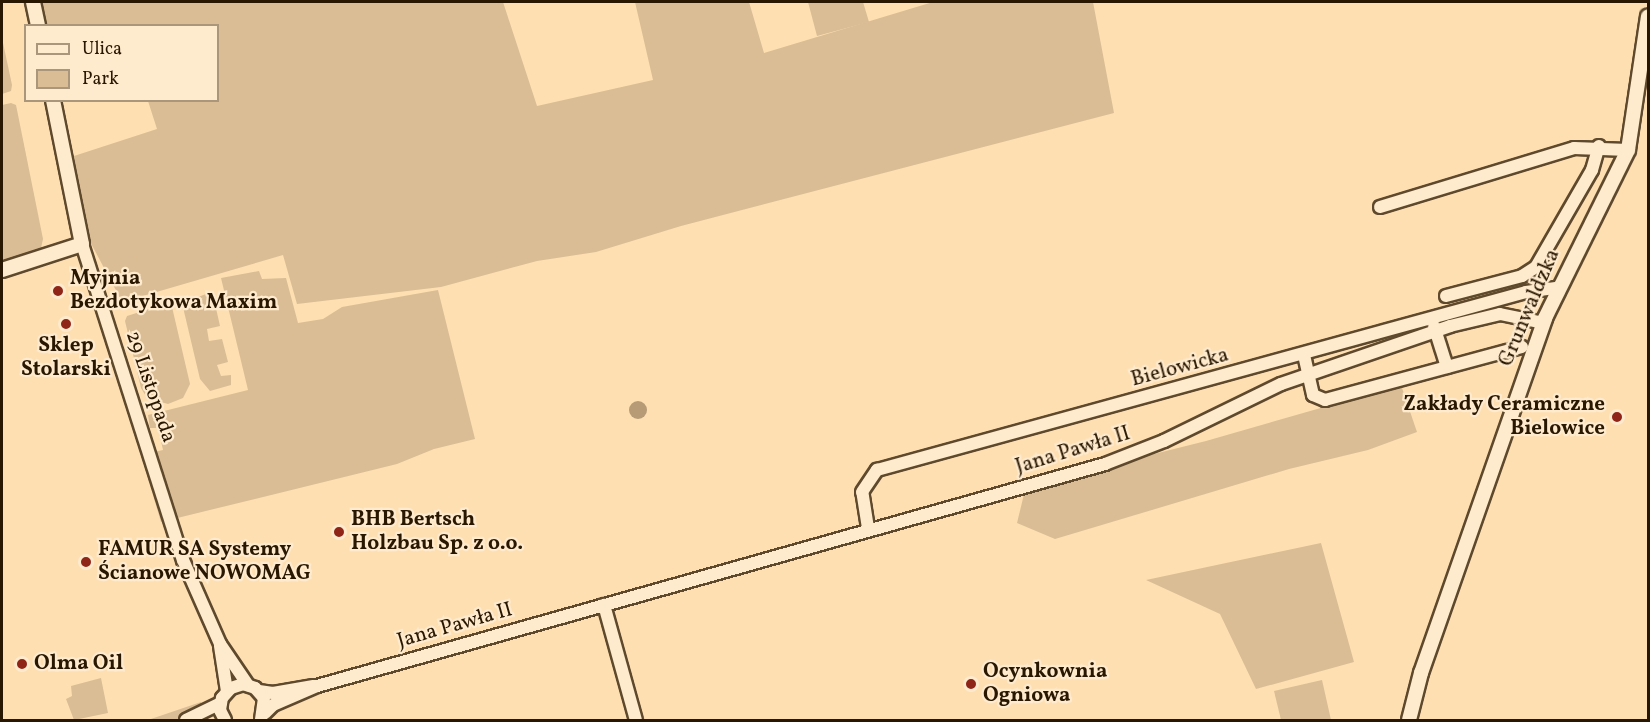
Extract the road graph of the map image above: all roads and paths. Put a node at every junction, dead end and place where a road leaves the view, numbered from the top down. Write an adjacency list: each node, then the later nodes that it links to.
1 (33, 2): 3 (street)
2 (1648, 16): 6 (street, Grunwaldzka)
3 (38, 24)
4 (53, 102): 8 (street, 29 Listopada)
5 (1599, 146): 6 (street); 7 (street); 11 (street)
6 (1628, 150): 10 (street, Grunwaldzka)
7 (1380, 207)
8 (82, 244): 9 (street); 20 (street, 29 Listopada)
9 (2, 270)
10 (1556, 288): 12 (street, Grunwaldzka); 13 (street, Bielowicka)
11 (1446, 296)
12 (1543, 323): 13 (street, Jana Pawła II); 29 (street, Grunwaldzka)
13 (1434, 325): 15 (street, Bielowicka); 16 (street); 17 (street, Jana Pawła II)
14 (1522, 347): 16 (street)
15 (1304, 355): 17 (street); 18 (street, Bielowicka)
16 (1447, 367): 17 (street)
17 (1309, 373): 18 (street, Jana Pawła II)
18 (868, 528): 19 (street, Jana Pawła II)
19 (604, 605): 21 (street, Jana Pawła II); 28 (street)
20 (220, 644): 22 (street, 29 Listopada); 23 (street, 29 Listopada)
21 (317, 686): 22 (street, Jana Pawła II); 25 (street, Jana Pawła II)
22 (253, 688): 23 (street, Jana Pawła II); 25 (street, 29 Listopada)
23 (227, 690): 24 (street)
24 (220, 703): 26 (street); 27 (street)
25 (263, 717)
26 (186, 720)
27 (225, 720)
28 (636, 720)
29 (1409, 720)

